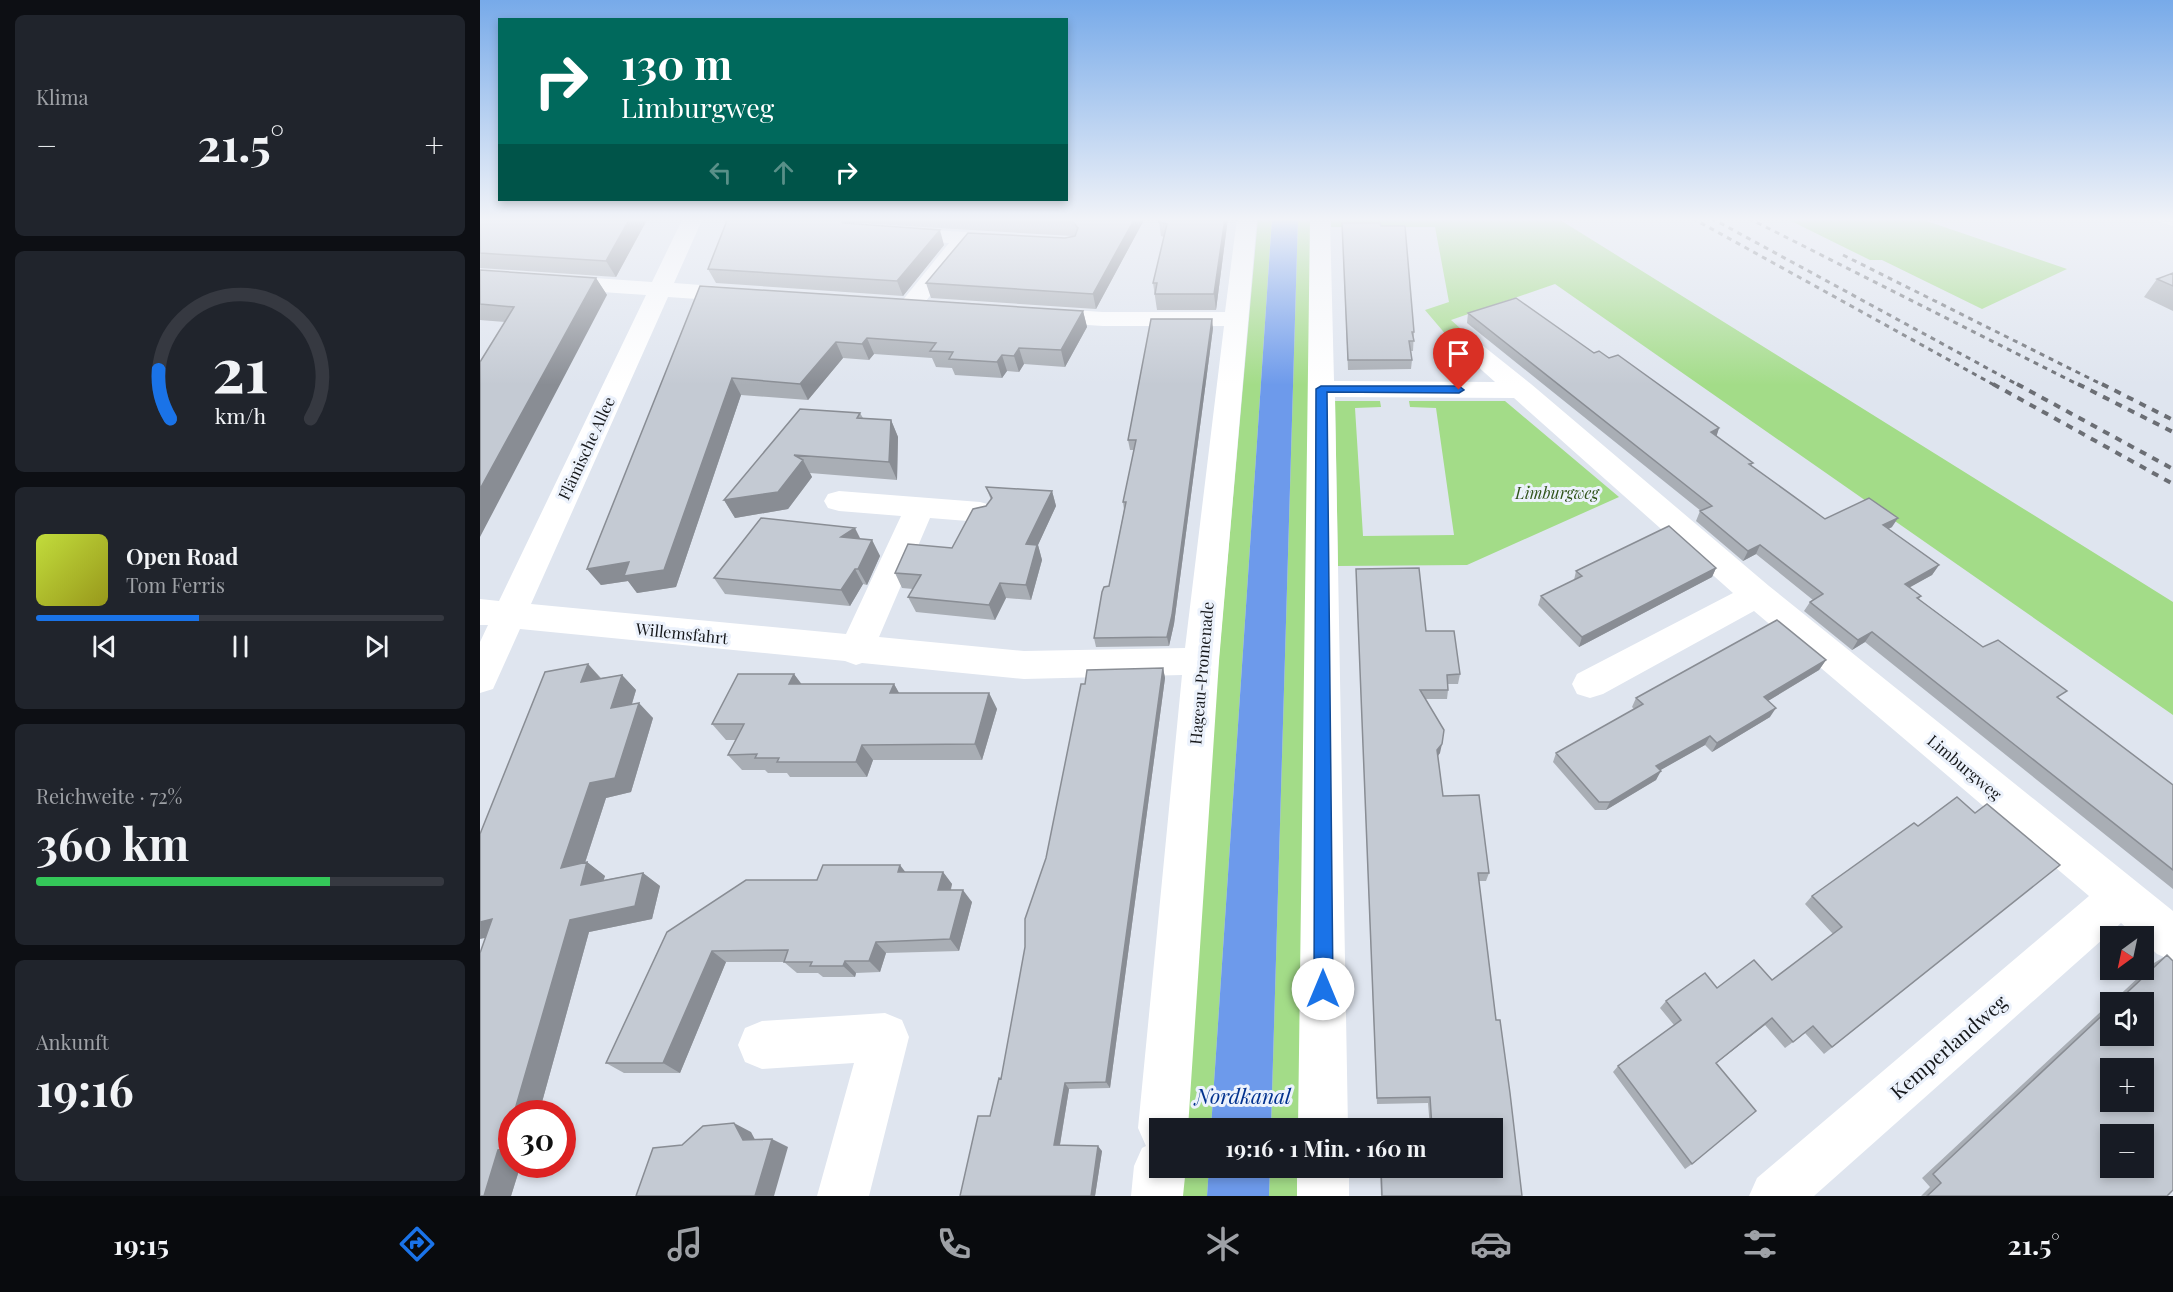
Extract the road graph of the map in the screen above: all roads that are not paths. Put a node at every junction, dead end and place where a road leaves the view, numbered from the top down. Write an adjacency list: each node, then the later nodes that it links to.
1 (667, 274): 6 (street, Flämische Allee)
2 (943, 274): 8 (street)
3 (1242, 274): 10 (street, Hageau-Promenade)
4 (1320, 274): 12 (street)
5 (480, 277): 6 (street)
6 (660, 290): 7 (street); 18 (street, Flämische Allee)
7 (767, 297)
8 (887, 305)
9 (1024, 314): 10 (street)
10 (1238, 319): 20 (street, Hageau-Promenade)
11 (1458, 338): 13 (street, Limburgweg)
12 (1321, 389): 13 (street); 27 (street)
13 (1522, 390): 17 (street, Limburgweg)
14 (839, 501): 15 (street)
15 (920, 507): 16 (street); 19 (street)
16 (980, 512)
17 (1757, 595): 22 (street); 23 (street, Limburgweg)
18 (494, 614): 19 (street, Willemsfahrt); 21 (street, Flämische Allee)
19 (856, 651): 20 (street, Willemsfahrt)
20 (1201, 661): 26 (street, Hageau-Promenade)
21 (480, 679)
22 (1590, 684)
23 (2121, 896): 24 (street, Limburgweg); 33 (street, Kemperlandweg)
24 (2173, 939)
25 (762, 1046): 30 (street)
26 (1164, 1118)
27 (1323, 1118)
28 (1159, 1178): 31 (street)
29 (1323, 1178): 32 (street)
30 (843, 1196)
31 (1157, 1196)
32 (1323, 1196)
33 (1775, 1196)

